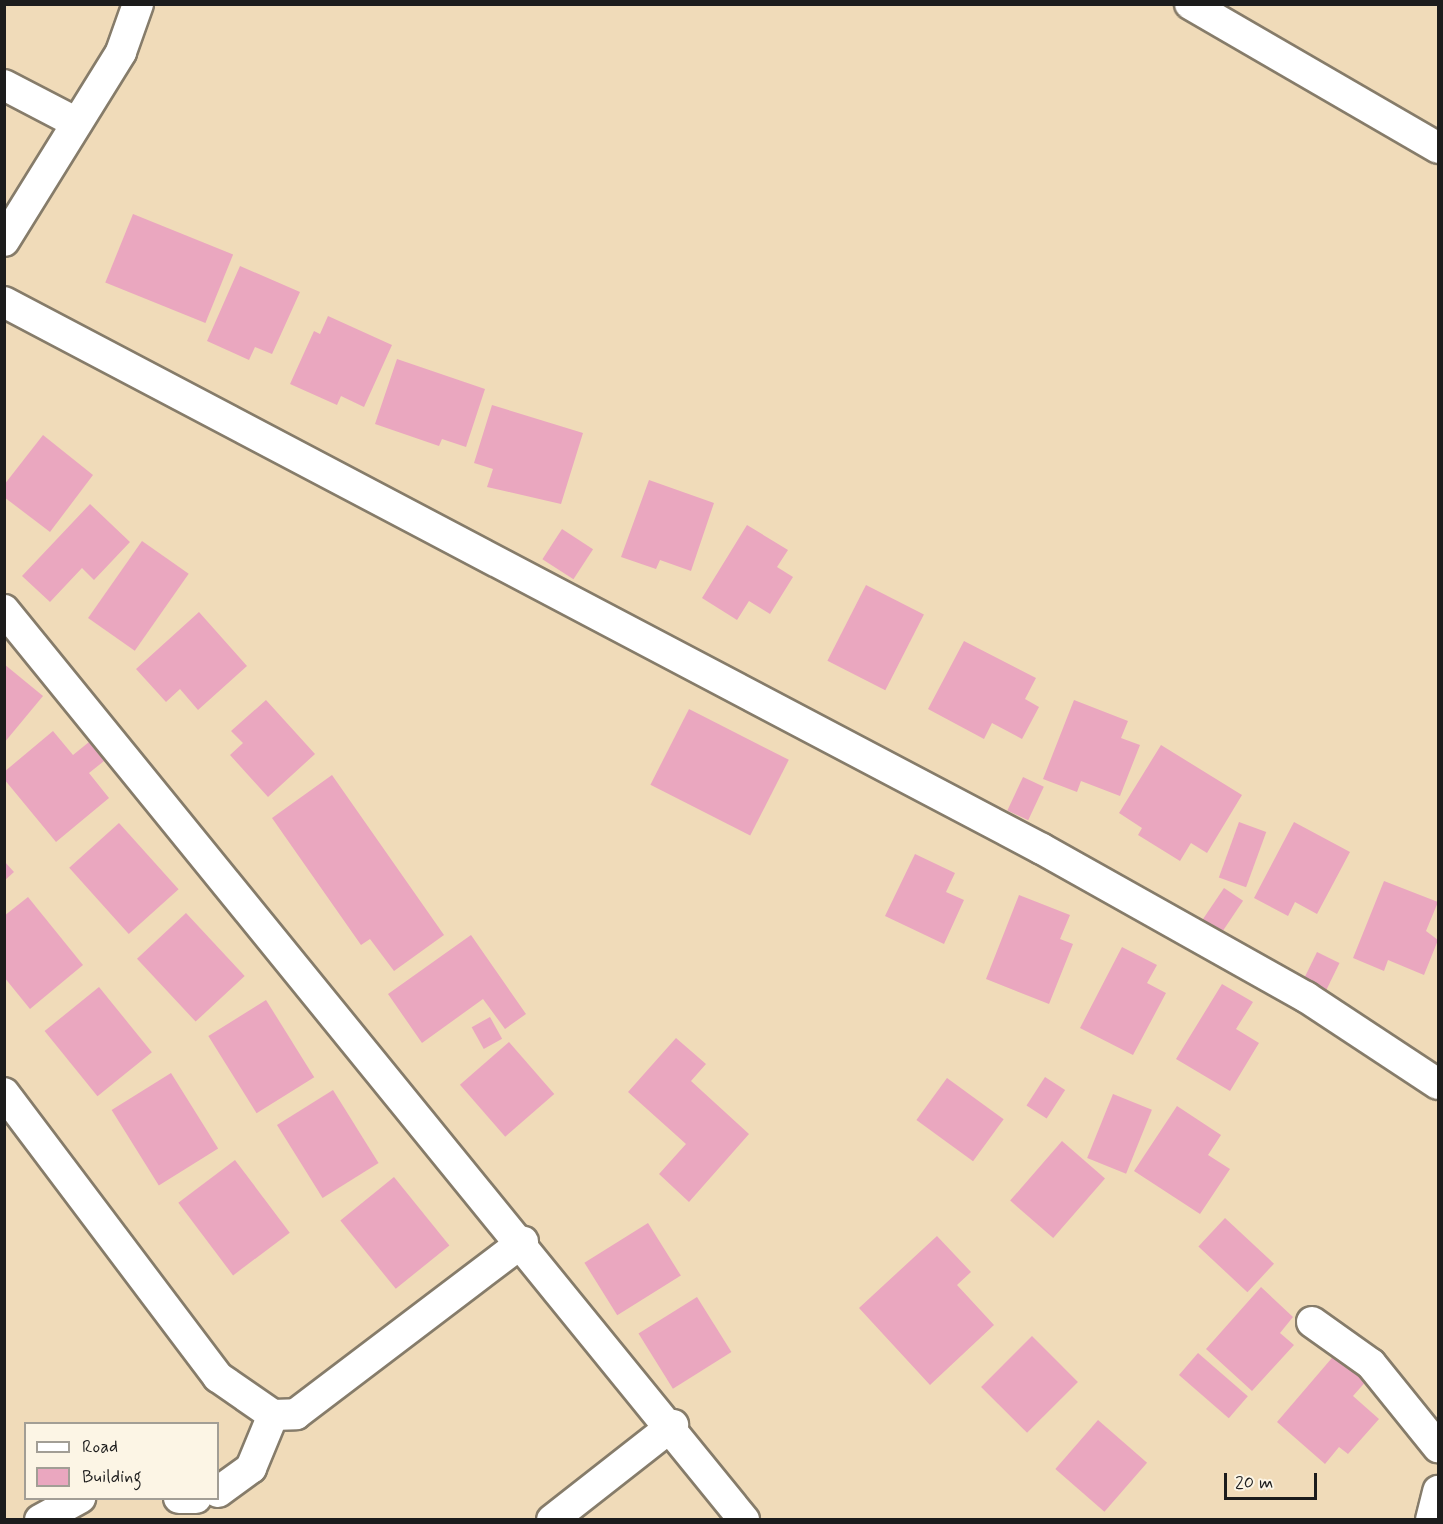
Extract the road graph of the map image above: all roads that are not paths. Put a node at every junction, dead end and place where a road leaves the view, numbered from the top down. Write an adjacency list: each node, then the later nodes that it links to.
1 (138, 4): 4 (street)
2 (1190, 4): 5 (street)
3 (4, 85): 4 (street)
4 (77, 123): 6 (street)
5 (1438, 148)
6 (4, 241)
7 (4, 302): 9 (street)
8 (4, 610): 11 (street)
9 (1438, 1084)
10 (4, 1093): 13 (street)
11 (523, 1242): 13 (street); 14 (street)
12 (1312, 1322): 15 (street)
13 (273, 1415): 16 (street)
14 (673, 1425): 20 (street); 21 (street)
15 (1438, 1447)
16 (219, 1491)
17 (1438, 1491): 22 (street)
18 (76, 1500): 19 (street)
19 (40, 1520)
20 (552, 1520)
21 (744, 1520)
22 (1431, 1520)

